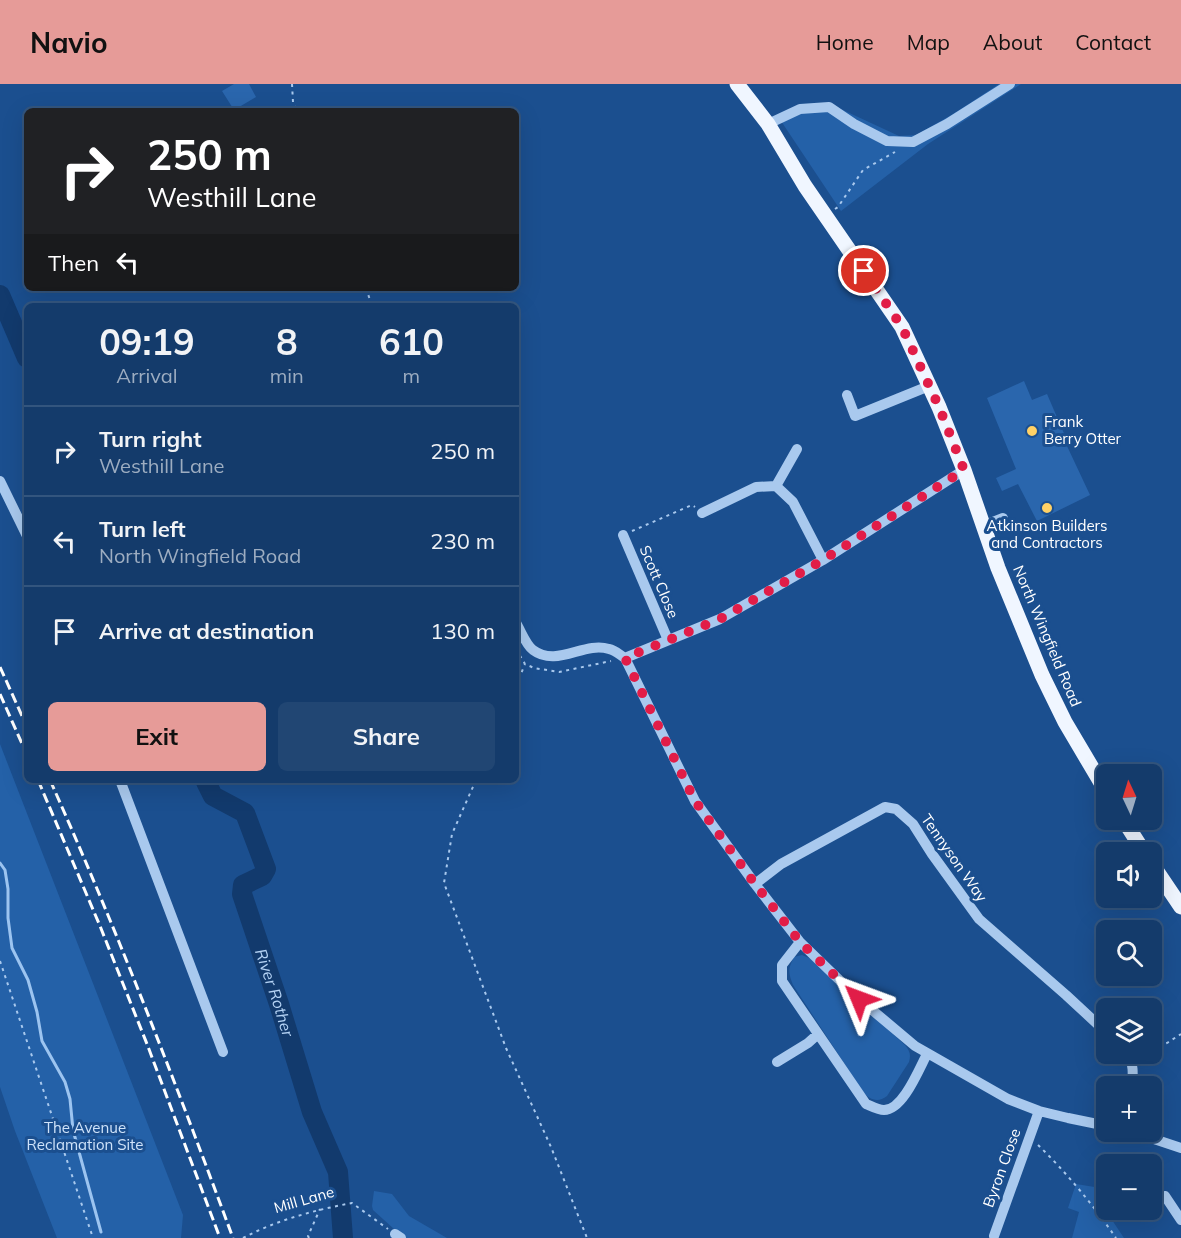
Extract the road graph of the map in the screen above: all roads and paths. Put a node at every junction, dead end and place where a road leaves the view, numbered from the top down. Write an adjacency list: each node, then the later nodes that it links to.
1 (292, 84): 4 (path)
2 (737, 84): 5 (main road, North Wingfield Road)
3 (1010, 84): 6 (street)
4 (296, 108)
5 (768, 124): 6 (street); 7 (main road, North Wingfield Road)
6 (913, 142): 7 (path)
7 (825, 215): 8 (main road, North Wingfield Road)
8 (929, 386): 9 (street); 11 (main road, North Wingfield Road)
9 (846, 395)
10 (797, 449): 13 (street)
11 (964, 470): 16 (main road, North Wingfield Road); 19 (street)
12 (0, 481): 17 (street)
13 (776, 486): 14 (street); 19 (street)
14 (702, 513): 18 (path)
15 (1003, 518): 16 (street)
16 (983, 526): 26 (main road, North Wingfield Road)
17 (24, 530)
18 (623, 536): 21 (street, Scott Close)
19 (823, 560): 21 (street)
20 (519, 628): 23 (street)
21 (668, 640): 23 (street)
22 (519, 653): 24 (path)
23 (625, 658): 24 (path); 30 (street)
24 (525, 664): 25 (path)
25 (519, 679)
26 (1096, 774)
27 (121, 783): 38 (street)
28 (475, 783): 54 (path)
29 (1162, 879): 31 (main road)
30 (755, 884): 32 (street); 34 (street, Tennyson Way)
31 (1181, 907)
32 (800, 942): 35 (street); 39 (street)
33 (0, 962): 51 (path)
34 (1096, 1024)
35 (818, 1034): 39 (street); 40 (street)
36 (1181, 1034): 37 (path)
37 (1162, 1045)
38 (222, 1052)
39 (927, 1054): 41 (street)
40 (777, 1062)
41 (1039, 1111): 42 (street); 43 (street, Byron Close)
42 (1096, 1124)
43 (1029, 1137): 50 (street, Byron Close); 55 (path)
44 (1162, 1142): 45 (street)
45 (1181, 1148)
46 (1165, 1196): 48 (street)
47 (320, 1209): 49 (path, Mill Lane); 52 (path, Mill Lane); 53 (path)
48 (1181, 1220)
49 (398, 1236)
50 (994, 1236)
51 (93, 1238)
52 (243, 1238)
53 (309, 1238)
54 (587, 1238)
55 (1116, 1238)

